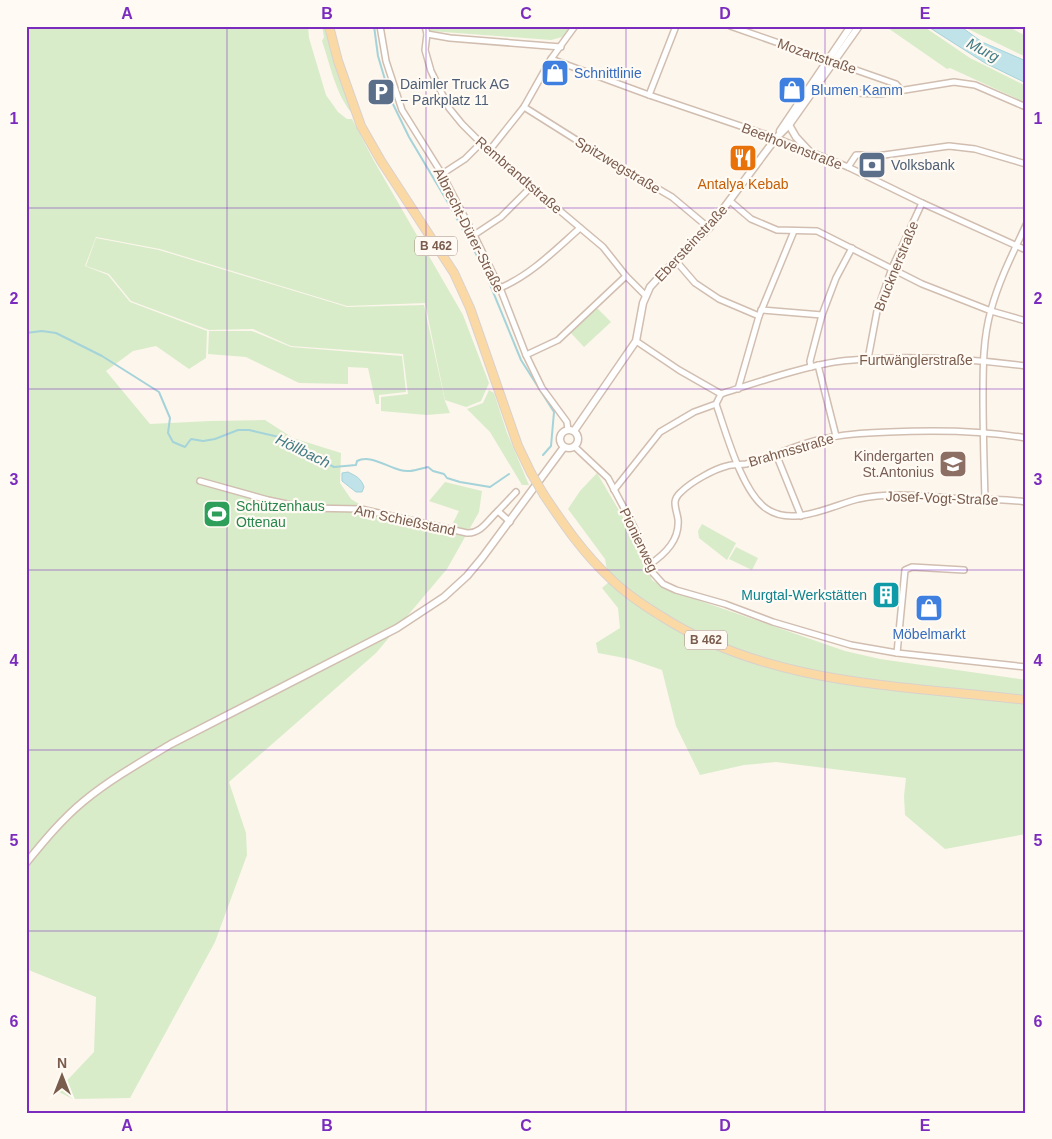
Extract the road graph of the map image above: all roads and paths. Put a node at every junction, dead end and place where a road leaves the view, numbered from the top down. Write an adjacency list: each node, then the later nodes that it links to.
1 (329, 26): 78 (main road, B 462, bridge)
2 (380, 26): 27 (street, Albrecht-Dürer-Straße)
3 (425, 26): 11 (street, Rembrandtstraße)
4 (575, 26): 12 (street)
5 (676, 26): 17 (street)
6 (730, 26): 10 (street, Mozartstraße)
7 (752, 26): 10 (street)
8 (851, 26): 14 (street, Ebersteinstraße)
9 (859, 26): 14 (street, Ebersteinstraße)
10 (749, 33): 14 (street, Mozartstraße)
11 (427, 34): 12 (street); 22 (street, Rembrandtstraße)
12 (561, 47): 13 (street)
13 (551, 59): 17 (street, Beethovenstraße); 18 (street)
14 (830, 61): 15 (street, Mozartstraße); 20 (street, Ebersteinstraße); 21 (street, Ebersteinstraße)
15 (901, 90): 16 (street); 19 (street)
16 (830, 92)
17 (649, 95): 21 (street, Beethovenstraße)
18 (524, 107): 23 (street); 33 (street, Spitzwegstraße)
19 (1026, 107)
20 (790, 125): 21 (street, Ebersteinstraße); 24 (street)
21 (776, 138): 24 (street, Beethovenstraße); 29 (street, Ebersteinstraße)
22 (481, 144): 23 (street, Rembrandtstraße); 27 (street)
23 (489, 151): 28 (street, Rembrandtstraße)
24 (810, 152): 26 (street, Beethovenstraße)
25 (1026, 164): 26 (street)
26 (848, 167): 30 (street, Beethovenstraße)
27 (444, 173): 35 (street, Albrecht-Dürer-Straße)
28 (531, 186): 32 (street, Rembrandtstraße); 35 (street)
29 (730, 201): 33 (street, Ebersteinstraße); 34 (street)
30 (922, 203): 36 (street, Beethovenstraße); 40 (street, Brucknerstraße)
31 (1026, 226): 36 (street)
32 (580, 228): 41 (street, Rembrandtstraße); 42 (street)
33 (709, 228): 39 (street, Ebersteinstraße)
34 (794, 231): 37 (street); 45 (street)
35 (474, 235): 42 (street, Albrecht-Dürer-Straße)
36 (1016, 246): 38 (street, Beethovenstraße); 44 (street)
37 (852, 248): 40 (street); 46 (street)
38 (1026, 250)
39 (676, 261): 43 (street, Ebersteinstraße); 45 (street)
40 (892, 268): 44 (street); 50 (street, Brucknerstraße)
41 (626, 276): 43 (street, Rembrandtstraße); 49 (street)
42 (500, 288): 49 (street, Albrecht-Dürer-Straße)
43 (645, 295): 48 (street, Ebersteinstraße)
44 (991, 311): 47 (street); 51 (street)
45 (760, 313): 46 (street); 55 (street)
46 (822, 314): 54 (street)
47 (1026, 321)
48 (636, 342): 56 (street); 58 (street, Ebersteinstraße)
49 (526, 355): 58 (street, Albrecht-Dürer-Straße)
50 (868, 358): 51 (street, Furtwänglerstraße); 52 (street, Furtwänglerstraße)
51 (983, 360): 53 (street, Furtwänglerstraße); 59 (street)
52 (818, 365): 54 (street, Furtwänglerstraße); 60 (street)
53 (1026, 366)
54 (811, 367): 55 (street, Furtwänglerstraße)
55 (738, 389): 56 (street, Furtwänglerstraße)
56 (721, 394): 57 (street)
57 (716, 404): 65 (street, Josef-Vogt-Straße); 67 (street)
58 (571, 431): 62 (street); 63 (street, Ebersteinstraße)
59 (982, 431): 60 (street, Brahmsstraße); 61 (street, Brahmsstraße); 69 (street)
60 (836, 436): 64 (street, Brahmsstraße)
61 (1026, 438)
62 (574, 446): 63 (street); 67 (street, Pionierweg)
63 (564, 447): 73 (street, Ebersteinstraße)
64 (776, 454): 65 (street, Brahmsstraße); 72 (street)
65 (737, 464): 72 (street, Josef-Vogt-Straße); 74 (street, Brahmsstraße)
66 (200, 481): 71 (street, Am Schießstand)
67 (614, 490): 74 (street, Pionierweg)
68 (516, 492): 71 (street, Am Schießstand)
69 (985, 499): 70 (street, Josef-Vogt-Straße); 72 (street, Josef-Vogt-Straße)
70 (1026, 502)
71 (498, 511): 73 (street)
72 (801, 516)
73 (510, 522): 79 (street, Ebersteinstraße)
74 (649, 565): 76 (street, Pionierweg)
75 (964, 570): 76 (street)
76 (897, 653): 77 (street, Pionierweg)
77 (1026, 667)
78 (1026, 700)
79 (26, 863)

